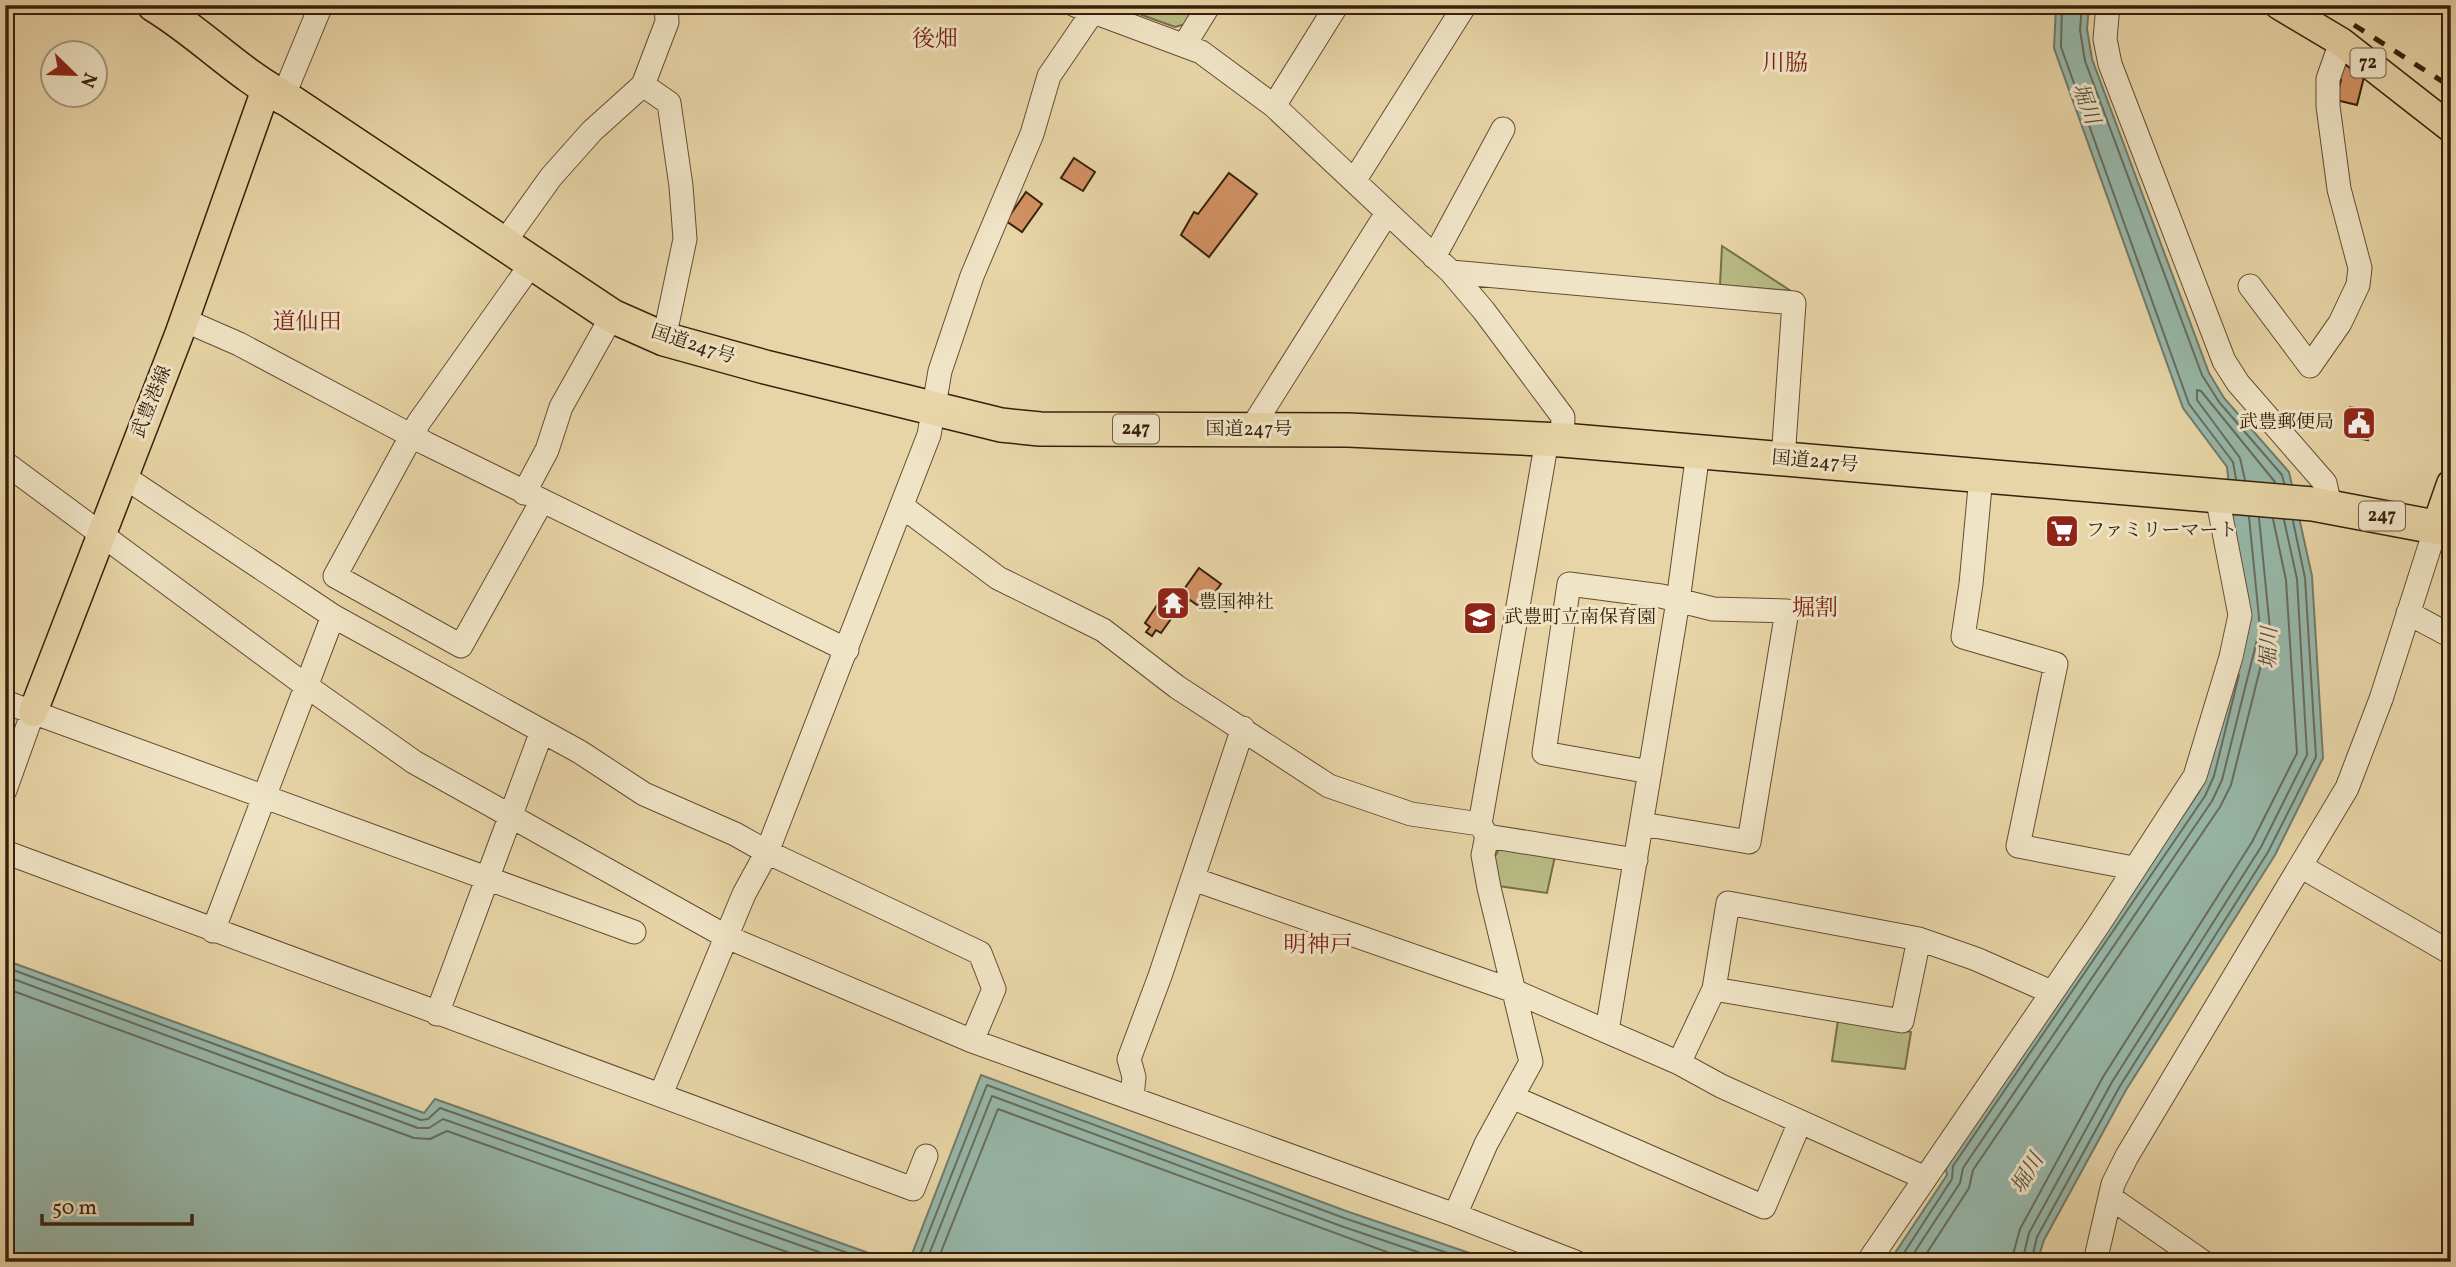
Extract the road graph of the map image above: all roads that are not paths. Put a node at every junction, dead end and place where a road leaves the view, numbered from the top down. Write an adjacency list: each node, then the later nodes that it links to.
1 (154, 5): 13 (highway, 国道247号 / 247)
2 (321, 5): 13 (street)
3 (666, 5): 12 (street)
4 (1209, 5): 11 (street)
5 (1337, 5): 14 (street)
6 (1465, 5): 17 (street)
7 (2108, 5): 38 (street)
8 (2279, 5): 10 (main road, 72)
9 (1094, 10): 11 (street); 26 (street)
10 (2341, 42): 15 (main road, 72); 22 (street)
11 (1185, 44): 14 (street)
12 (643, 85): 19 (street); 25 (street)
13 (275, 93): 19 (highway, 国道247号 / 247); 24 (main road, 武豊港線)
14 (1274, 106): 17 (street)
15 (2451, 128)
16 (1503, 129): 21 (street)
17 (1353, 181): 18 (street)
18 (1387, 214): 21 (street); 27 (street)
19 (503, 244): 20 (highway, 国道247号 / 247)
20 (532, 263): 23 (highway, 国道247号 / 247); 28 (street)
21 (1442, 264): 29 (street); 31 (street)
22 (2250, 286)
23 (612, 316): 25 (highway, 国道247号 / 247); 36 (street)
24 (184, 320): 28 (street); 33 (main road, 武豊港線)
25 (664, 339): 26 (highway, 国道247号 / 247)
26 (933, 410): 27 (highway, 国道247号 / 247); 39 (street)
27 (1251, 429): 29 (highway, 国道247号 / 247)
28 (412, 436): 36 (street); 36 (street)
29 (1555, 440): 30 (highway, 国道247号 / 247); 57 (street)
30 (1698, 452): 31 (highway, 国道247号 / 247); 42 (street)
31 (1783, 459): 34 (highway, 国道247号 / 247)
32 (5, 463): 41 (street)
33 (123, 476): 41 (main road, 武豊港線); 44 (street)
34 (1981, 476): 37 (highway, 国道247号 / 247); 62 (street)
35 (2451, 484): 40 (main road)
36 (533, 497): 46 (street)
37 (2222, 497): 38 (highway, 国道247号 / 247); 62 (street)
38 (2322, 505): 40 (highway, 国道247号 / 247)
39 (903, 507): 46 (street); 50 (street)
40 (2443, 528): 43 (street)
41 (100, 533): 47 (street); 49 (main road, 武豊港線)
42 (1678, 601): 52 (street); 52 (street); 56 (street)
43 (2407, 613): 45 (street); 61 (street)
44 (333, 616): 47 (street); 51 (street)
45 (2451, 636)
46 (847, 650): 59 (street)
47 (305, 685): 54 (street); 55 (street)
48 (5, 702): 49 (street)
49 (33, 712): 53 (street); 54 (street)
50 (1243, 728): 57 (street); 64 (street)
51 (542, 731): 55 (street); 59 (street)
52 (1650, 772): 56 (street)
53 (5, 790)
54 (264, 796): 63 (street); 65 (street)
55 (511, 818): 63 (street); 67 (street)
56 (1642, 824): 60 (street)
57 (1483, 830): 60 (street); 71 (street)
58 (5, 852): 65 (street)
59 (767, 852): 67 (street); 75 (street)
60 (1636, 860): 74 (street)
61 (2302, 867): 69 (street); 83 (street)
62 (2133, 868): 72 (street)
63 (487, 878): 66 (street); 73 (street)
64 (1193, 879): 71 (street); 78 (street)
65 (213, 931): 73 (street)
66 (634, 932)
67 (727, 937): 75 (street); 77 (street)
68 (1919, 939): 70 (street); 70 (street); 72 (street)
69 (2449, 948)
70 (1714, 989): 76 (street)
71 (1514, 991): 74 (street); 79 (street)
72 (2051, 992): 82 (street)
73 (437, 1014): 77 (street)
74 (1607, 1031): 76 (street)
75 (972, 1041): 78 (street)
76 (1679, 1063): 80 (street)
77 (661, 1094): 81 (street)
78 (1132, 1097): 84 (street)
79 (1512, 1097): 80 (street); 84 (street)
80 (1800, 1122): 82 (street)
81 (926, 1156)
82 (1925, 1178): 86 (street)
83 (2111, 1199): 87 (street); 88 (street)
84 (1455, 1214): 85 (street)
85 (1569, 1261)
86 (1868, 1262)
87 (2095, 1262)
88 (2203, 1262)

